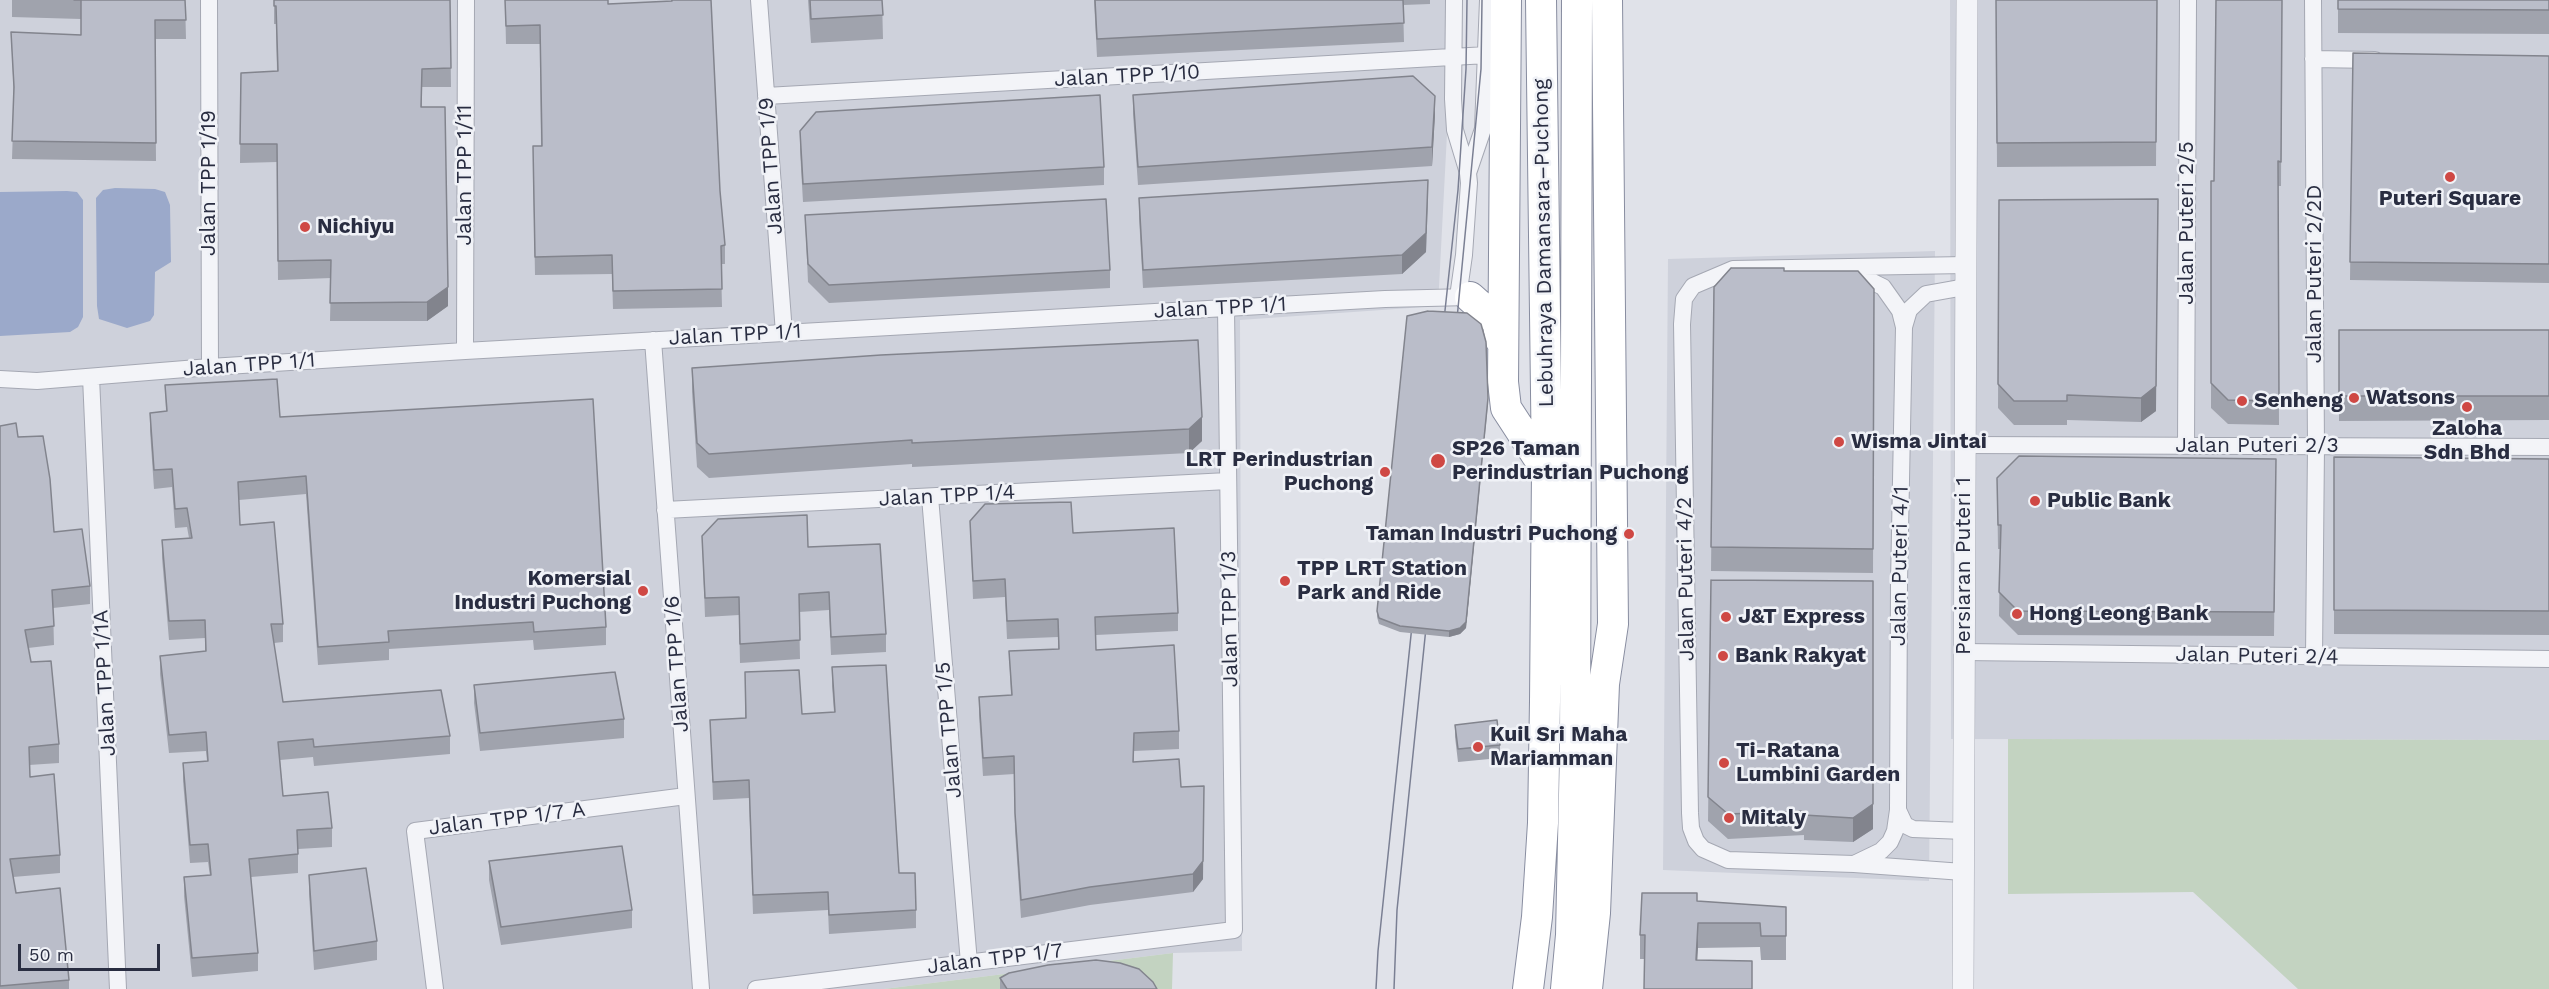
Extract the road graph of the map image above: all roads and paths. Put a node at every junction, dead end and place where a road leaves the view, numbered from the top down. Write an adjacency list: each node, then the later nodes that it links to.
1 (209, 0): 30 (street, Jalan TPP 1/19)
2 (466, 0): 28 (street, Jalan TPP 1/11)
3 (759, 0): 17 (street, Jalan TPP 1/9)
4 (1454, 0): 14 (street)
5 (1488, 0): 13 (street)
6 (1541, 0): 38 (highway, Lebuhraya Damansara–Puchong)
7 (1577, 0): 33 (highway, Lebuhraya Damansara–Puchong)
8 (1607, 0): 45 (highway)
9 (1967, 0): 20 (street, Persiaran Puteri 1)
10 (2188, 0): 35 (street, Jalan Puteri 2/5)
11 (2313, 0): 15 (street, Jalan Puteri 2/2D)
12 (1506, 12): 19 (highway)
13 (1487, 55): 14 (street, Jalan TPP 1/10); 18 (street)
14 (1452, 57): 17 (street, Jalan TPP 1/10); 18 (street)
15 (2313, 59): 16 (street); 36 (street, Jalan Puteri 2/2D)
16 (2396, 60)
17 (766, 96): 26 (street, Jalan TPP 1/9)
18 (1468, 173): 23 (street)
19 (1504, 265): 23 (highway); 29 (highway)
20 (1966, 265): 21 (street, Jalan Puteri 4/2); 22 (street, Persiaran Puteri 1)
21 (1837, 267): 25 (street); 49 (street, Jalan Puteri 4/2)
22 (1965, 287): 25 (street, Jalan Puteri 4/1); 34 (street, Persiaran Puteri 1)
23 (1464, 297): 24 (street, Jalan TPP 1/1); 29 (highway)
24 (1226, 308): 26 (street, Jalan TPP 1/1); 39 (street, Jalan TPP 1/3)
25 (1904, 327): 47 (street, Jalan Puteri 4/1)
26 (784, 333): 27 (street, Jalan TPP 1/1)
27 (653, 340): 28 (street, Jalan TPP 1/1); 41 (street, Jalan TPP 1/6)
28 (465, 351): 30 (street, Jalan TPP 1/1)
29 (1503, 354): 38 (highway)
30 (210, 366): 31 (street, Jalan TPP 1/1)
31 (91, 377): 32 (street, Jalan TPP 1/1); 53 (street, Jalan TPP 1/1A)
32 (0, 379)
33 (1576, 399): 45 (highway); 58 (highway, Lebuhraya Damansara–Puchong)
34 (1965, 445): 35 (street, Jalan Puteri 2/3); 42 (street, Persiaran Puteri 1)
35 (2186, 446): 36 (street, Jalan Puteri 2/3)
36 (2316, 446): 37 (street, Jalan Puteri 2/3); 43 (street, Jalan Puteri 2/2D)
37 (2549, 447)
38 (1547, 471): 57 (highway, Lebuhraya Damansara–Puchong)
39 (1228, 481): 40 (street, Jalan TPP 1/4); 51 (street, Jalan TPP 1/3)
40 (930, 496): 41 (street, Jalan TPP 1/4); 52 (street, Jalan TPP 1/5)
41 (665, 510): 46 (street, Jalan TPP 1/6)
42 (1964, 652): 43 (street, Jalan Puteri 2/4); 48 (street, Persiaran Puteri 1)
43 (2314, 657): 44 (street, Jalan Puteri 2/4)
44 (2549, 659)
45 (1604, 684): 59 (highway)
46 (686, 796): 54 (street, Jalan TPP 1/7 A); 55 (street, Jalan TPP 1/6)
47 (1898, 810): 48 (street); 49 (street, Jalan Puteri 4/1)
48 (1964, 831): 50 (street, Persiaran Puteri 1)
49 (1854, 864): 50 (street, Jalan Puteri 4/2)
50 (1963, 872): 60 (street, Persiaran Puteri 1)
51 (1234, 930): 52 (street, Jalan TPP 1/7)
52 (969, 963): 56 (street, Jalan TPP 1/7)
53 (118, 989)
54 (435, 989)
55 (700, 989)
56 (756, 989)
57 (1527, 989)
58 (1566, 989)
59 (1587, 989)
60 (1963, 989)

